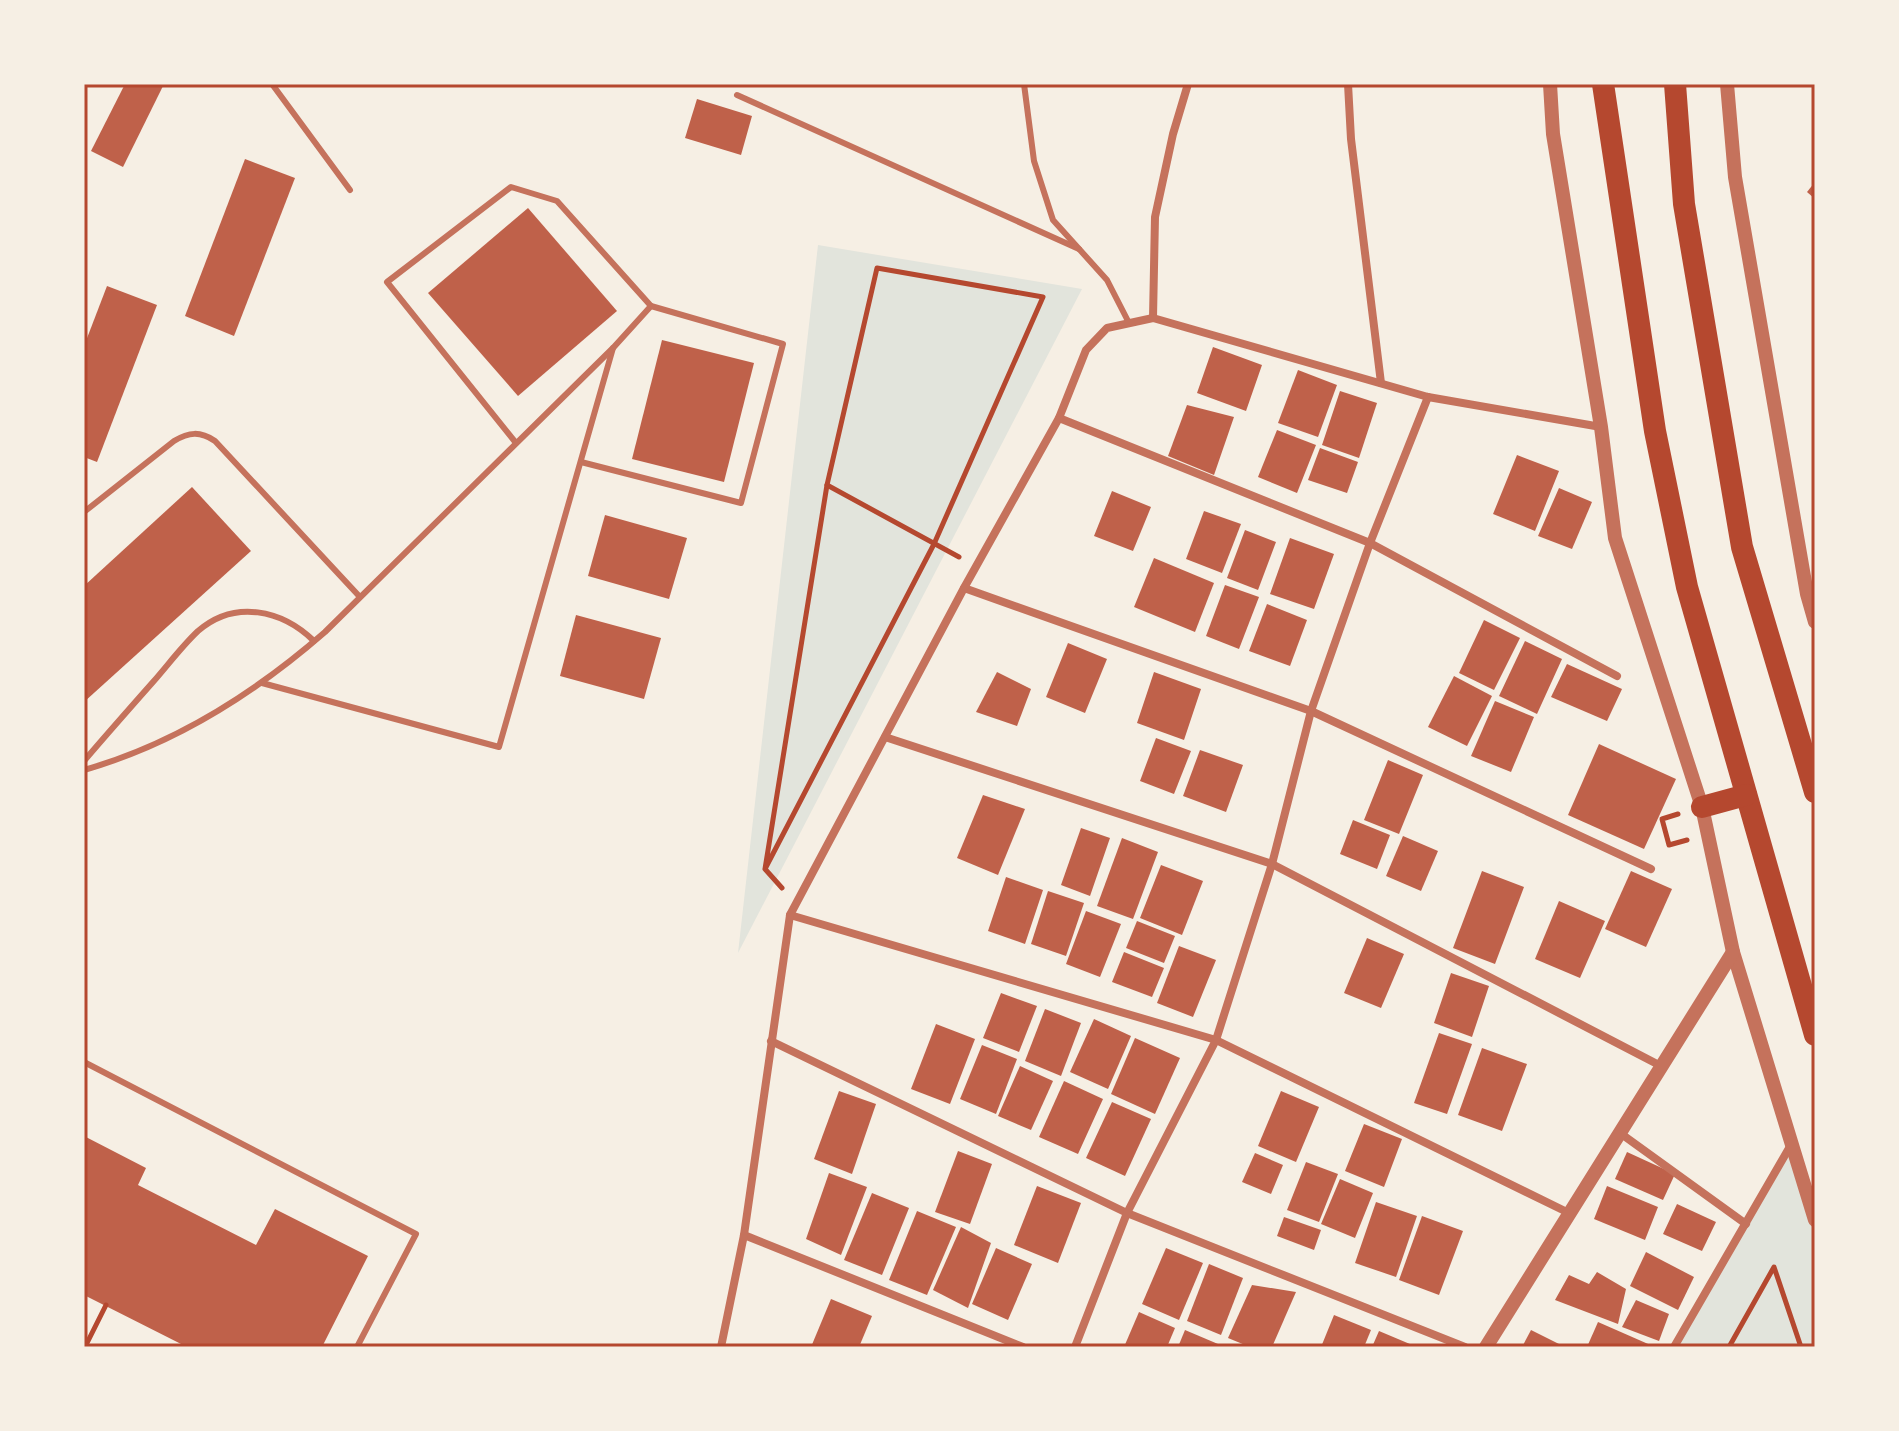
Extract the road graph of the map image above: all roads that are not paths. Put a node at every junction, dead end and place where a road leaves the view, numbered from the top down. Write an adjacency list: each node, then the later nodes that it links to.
1 (272, 84): 10 (lane)
2 (1024, 84): 11 (lane)
3 (1188, 84): 13 (street)
4 (1348, 84): 16 (street)
5 (1550, 84): 19 (street)
6 (1603, 84): 35 (highway)
7 (1675, 84): 34 (highway)
8 (1727, 84): 26 (street)
9 (737, 95): 11 (lane)
10 (350, 190)
11 (1079, 249): 14 (lane)
12 (651, 306): 15 (lane); 20 (lane); 21 (lane)
13 (1153, 318): 14 (street); 16 (street)
14 (1129, 323): 18 (street)
15 (613, 348): 20 (lane); 21 (lane)
16 (1381, 383): 17 (street)
17 (1428, 397): 19 (street); 23 (street)
18 (1059, 418): 23 (street); 24 (street)
19 (1601, 427): 36 (street)
20 (516, 443): 25 (lane)
21 (581, 462): 29 (lane)
22 (84, 512): 25 (lane)
23 (1370, 543): 28 (street); 30 (street)
24 (964, 588): 30 (street); 31 (street)
25 (360, 597): 27 (lane)
26 (1815, 622)
27 (314, 641): 29 (lane); 32 (lane)
28 (1617, 676)
29 (262, 683): 33 (lane)
30 (1311, 711): 37 (street); 38 (street)
31 (885, 737): 37 (street); 39 (street)
32 (84, 761)
33 (84, 770)
34 (1815, 792)
35 (1746, 795): 36 (highway); 41 (highway)
36 (1702, 807): 40 (street)
37 (1272, 864): 42 (street); 45 (street)
38 (1651, 869)
39 (790, 915): 42 (street); 43 (street)
40 (1733, 952): 45 (street); 47 (street)
41 (1815, 1035)
42 (1216, 1040): 48 (street); 49 (street)
43 (771, 1041): 48 (street); 52 (street)
44 (84, 1062): 53 (lane)
45 (1661, 1066): 46 (street)
46 (1620, 1133): 49 (street); 51 (street)
47 (1793, 1143): 50 (street); 51 (street)
48 (1127, 1213): 56 (street); 57 (street)
49 (1569, 1213): 58 (street)
50 (1815, 1220)
51 (1746, 1224): 59 (street)
52 (744, 1235): 54 (street); 55 (street)
53 (357, 1347)
54 (721, 1347)
55 (1023, 1347)
56 (1075, 1347)
57 (1465, 1347)
58 (1486, 1347)
59 (1674, 1347)

